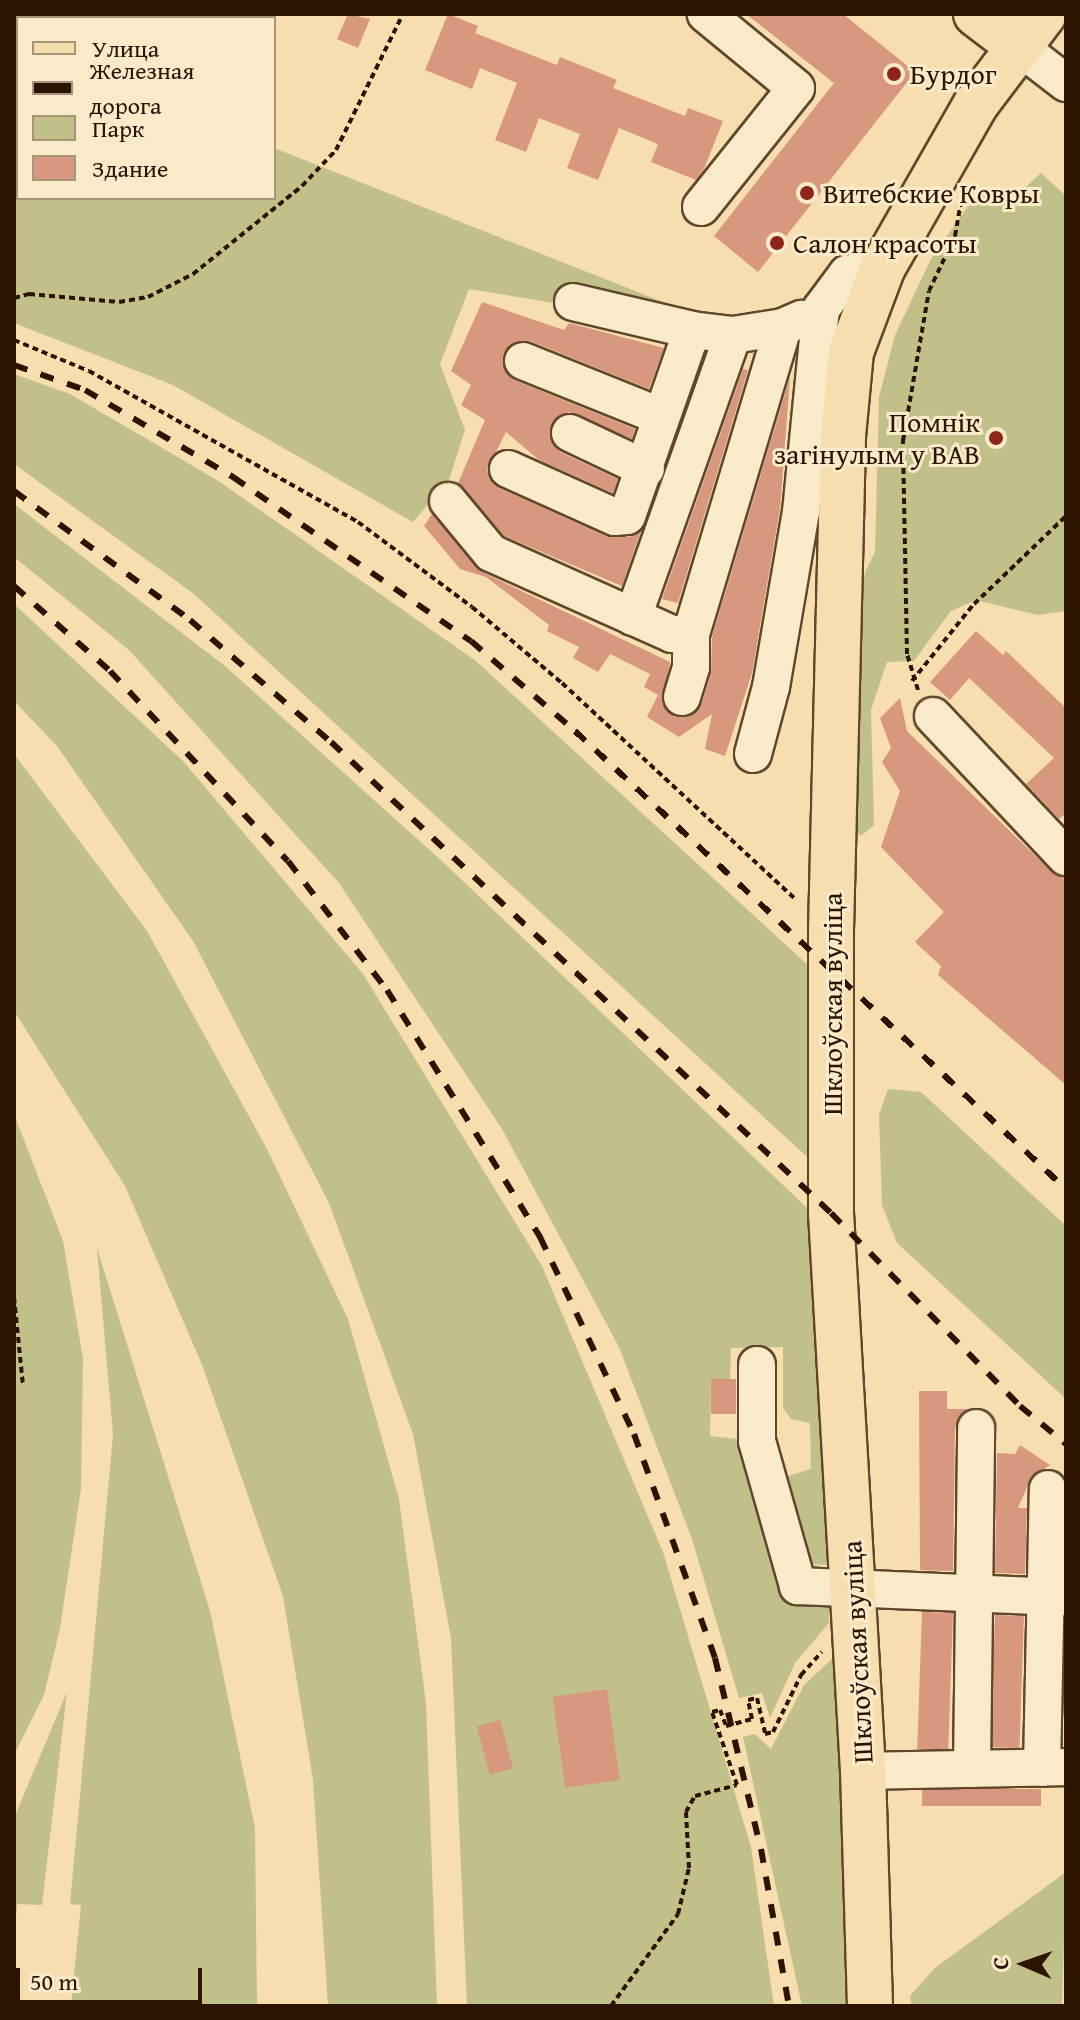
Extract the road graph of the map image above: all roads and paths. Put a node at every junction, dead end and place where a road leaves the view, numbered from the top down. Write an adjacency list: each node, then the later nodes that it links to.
1 (403, 14): 9 (path)
2 (706, 14): 7 (street)
3 (976, 14): 4 (main road)
4 (1031, 30): 5 (street); 8 (main road, Шклоўская вуліца)
5 (1066, 83)
6 (962, 197): 25 (path)
7 (701, 207)
8 (883, 267): 11 (street); 30 (main road, Шклоўская вуліца)
9 (14, 298)
10 (573, 302): 13 (street)
11 (821, 309): 12 (street); 28 (street)
12 (783, 327): 14 (street); 24 (street)
13 (692, 330): 14 (street); 17 (street)
14 (733, 335): 23 (street)
15 (14, 340): 30 (path)
16 (523, 361): 17 (street)
17 (660, 416): 20 (street)
18 (570, 433): 20 (street)
19 (508, 469): 20 (street)
20 (646, 469)
21 (448, 501): 23 (street)
22 (1066, 516): 25 (path)
23 (633, 617): 24 (street)
24 (691, 634): 26 (street)
25 (912, 681): 27 (path)
26 (682, 697)
27 (933, 716): 29 (street)
28 (753, 754)
29 (1065, 854)
30 (831, 931): 36 (main road, Шклоўская вуліца)
31 (14, 1297): 33 (path)
32 (757, 1365): 36 (street)
33 (23, 1386)
34 (976, 1428): 37 (street)
35 (1048, 1489): 38 (street)
36 (854, 1591): 37 (street); 39 (main road, Шклоўская вуліца)
37 (974, 1595): 38 (street); 41 (street)
38 (1055, 1597): 40 (street)
39 (855, 1634): 42 (main road, Шклоўская вуліца); 43 (path)
40 (1054, 1768): 41 (street)
41 (972, 1769): 42 (street)
42 (863, 1771): 44 (main road, Шклоўская вуліца)
43 (611, 2006)
44 (870, 2006)

